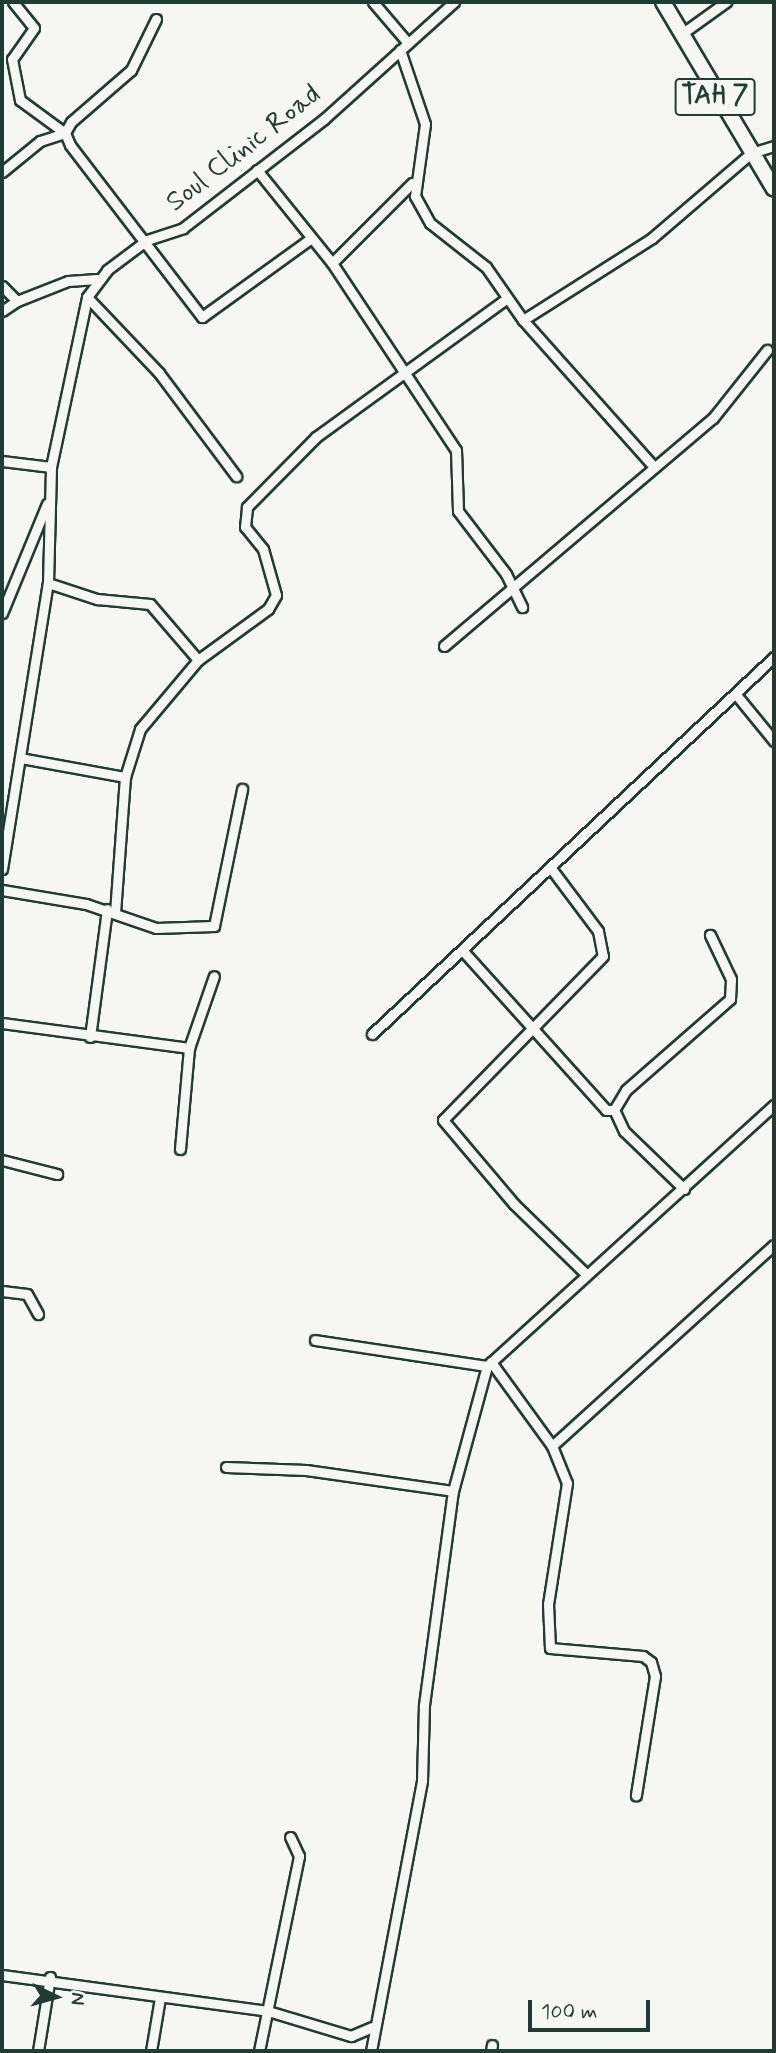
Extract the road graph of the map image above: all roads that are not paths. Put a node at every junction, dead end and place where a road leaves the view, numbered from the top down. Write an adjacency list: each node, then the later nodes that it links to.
1 (13, 2): 9 (street)
2 (373, 2): 8 (street)
3 (454, 2): 8 (street, Soul Clinic Road)
4 (663, 2): 7 (highway, TAH 7)
5 (726, 2): 7 (street)
6 (156, 19): 9 (street)
7 (679, 36): 11 (highway, TAH 7)
8 (404, 47): 12 (street, Soul Clinic Road); 14 (street)
9 (65, 133): 13 (street); 17 (street)
10 (774, 146): 11 (street)
11 (751, 153): 15 (highway, TAH 7); 25 (street)
12 (257, 170): 16 (street); 17 (street, Soul Clinic Road)
13 (2, 172)
14 (412, 183): 18 (street); 22 (street)
15 (774, 189)
16 (310, 239): 17 (street); 18 (street)
17 (147, 240): 19 (street, Soul Clinic Road)
18 (332, 263): 27 (street)
19 (97, 279): 21 (street, Soul Clinic Road); 23 (street)
20 (2, 286): 23 (street)
21 (87, 297): 29 (street, Soul Clinic Road); 31 (street)
22 (508, 298): 25 (street); 27 (street)
23 (17, 302): 24 (street)
24 (2, 311)
25 (523, 320): 30 (street)
26 (767, 350): 30 (street)
27 (407, 368): 34 (street); 39 (street)
28 (2, 461): 29 (street)
29 (51, 467): 32 (street, Soul Clinic Road)
30 (654, 467): 34 (street)
31 (236, 476)
32 (49, 499): 33 (street, Soul Clinic Road); 36 (street)
33 (48, 583): 39 (street); 42 (street, Soul Clinic Road)
34 (512, 584): 35 (street); 37 (street)
35 (522, 607)
36 (2, 613)
37 (443, 646)
38 (774, 657): 40 (street)
39 (198, 660): 43 (street)
40 (738, 697): 41 (street); 45 (street)
41 (774, 741)
42 (20, 758): 43 (street); 46 (street, Soul Clinic Road)
43 (125, 777): 48 (street)
44 (242, 789): 48 (street)
45 (550, 867): 50 (street); 53 (street)
46 (2, 869)
47 (2, 890): 48 (street)
48 (111, 911): 55 (street)
49 (710, 935): 58 (street)
50 (463, 951): 53 (street); 54 (street)
51 (214, 976): 56 (street)
52 (2, 1023): 55 (street)
53 (532, 1031): 58 (street); 64 (street)
54 (372, 1034)
55 (90, 1037): 56 (street)
56 (188, 1048): 59 (street)
57 (774, 1105): 62 (street)
58 (614, 1111): 62 (street)
59 (180, 1149)
60 (2, 1160): 61 (street)
61 (57, 1174)
62 (684, 1189): 64 (street)
63 (774, 1245): 69 (street)
64 (586, 1274): 68 (street)
65 (2, 1291): 66 (street)
66 (38, 1314)
67 (315, 1340): 68 (street)
68 (489, 1364): 69 (street); 71 (street)
69 (552, 1446): 72 (street)
70 (226, 1467): 71 (street)
71 (453, 1491): 78 (street)
72 (636, 1795)
73 (290, 1838): 77 (street)
74 (2, 1975): 75 (street)
75 (50, 1977): 76 (street); 79 (street)
76 (160, 1998): 77 (street); 80 (street)
77 (268, 2011): 78 (street); 81 (street)
78 (373, 2027): 82 (street)
79 (38, 2051)
80 (151, 2051)
81 (258, 2051)
82 (371, 2051)

